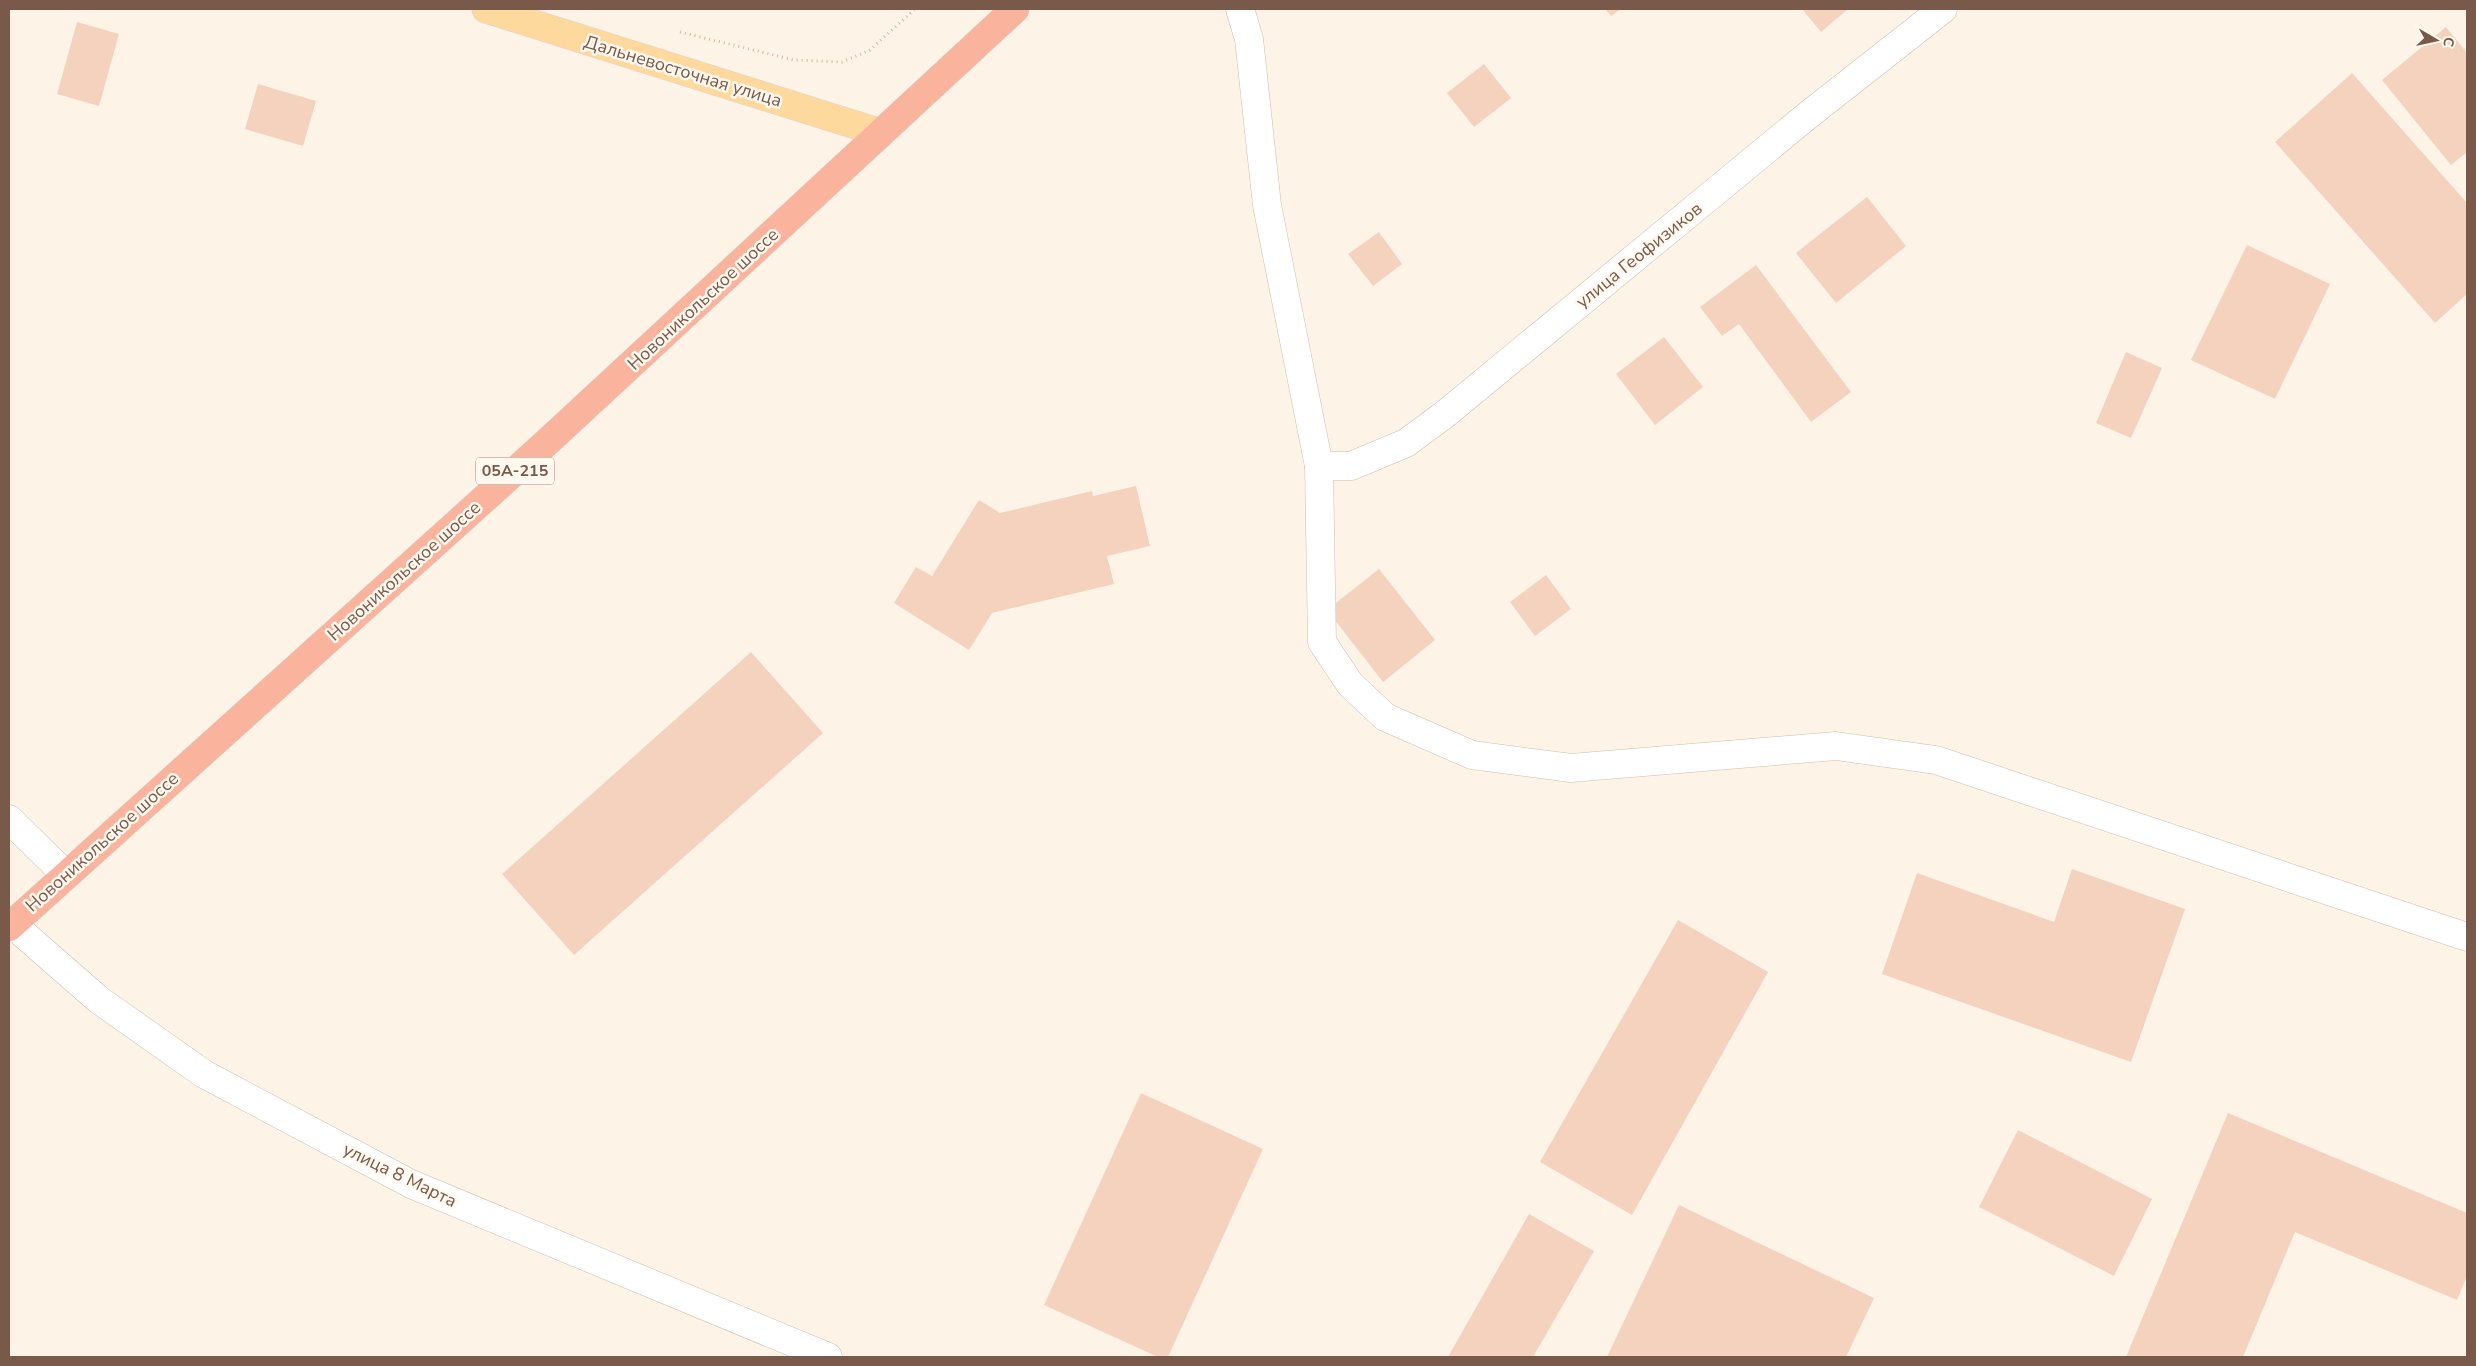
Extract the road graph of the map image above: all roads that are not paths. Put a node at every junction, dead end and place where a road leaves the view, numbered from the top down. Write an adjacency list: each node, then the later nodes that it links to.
1 (486, 9): 5 (main road, Дальневосточная улица)
2 (1015, 9): 5 (highway, Новоникольское шоссе / 05А-215)
3 (1240, 9): 6 (street)
4 (1943, 9): 6 (street, улица Геофизиков)
5 (881, 133): 8 (highway, Новоникольское шоссе / 05А-215)
6 (1319, 466): 10 (street)
7 (9, 819): 8 (street)
8 (65, 874): 9 (highway, Новоникольское шоссе / 05А-215)
9 (10, 925): 11 (street, улица 8 Марта)
10 (2467, 937)
11 (828, 1357)

